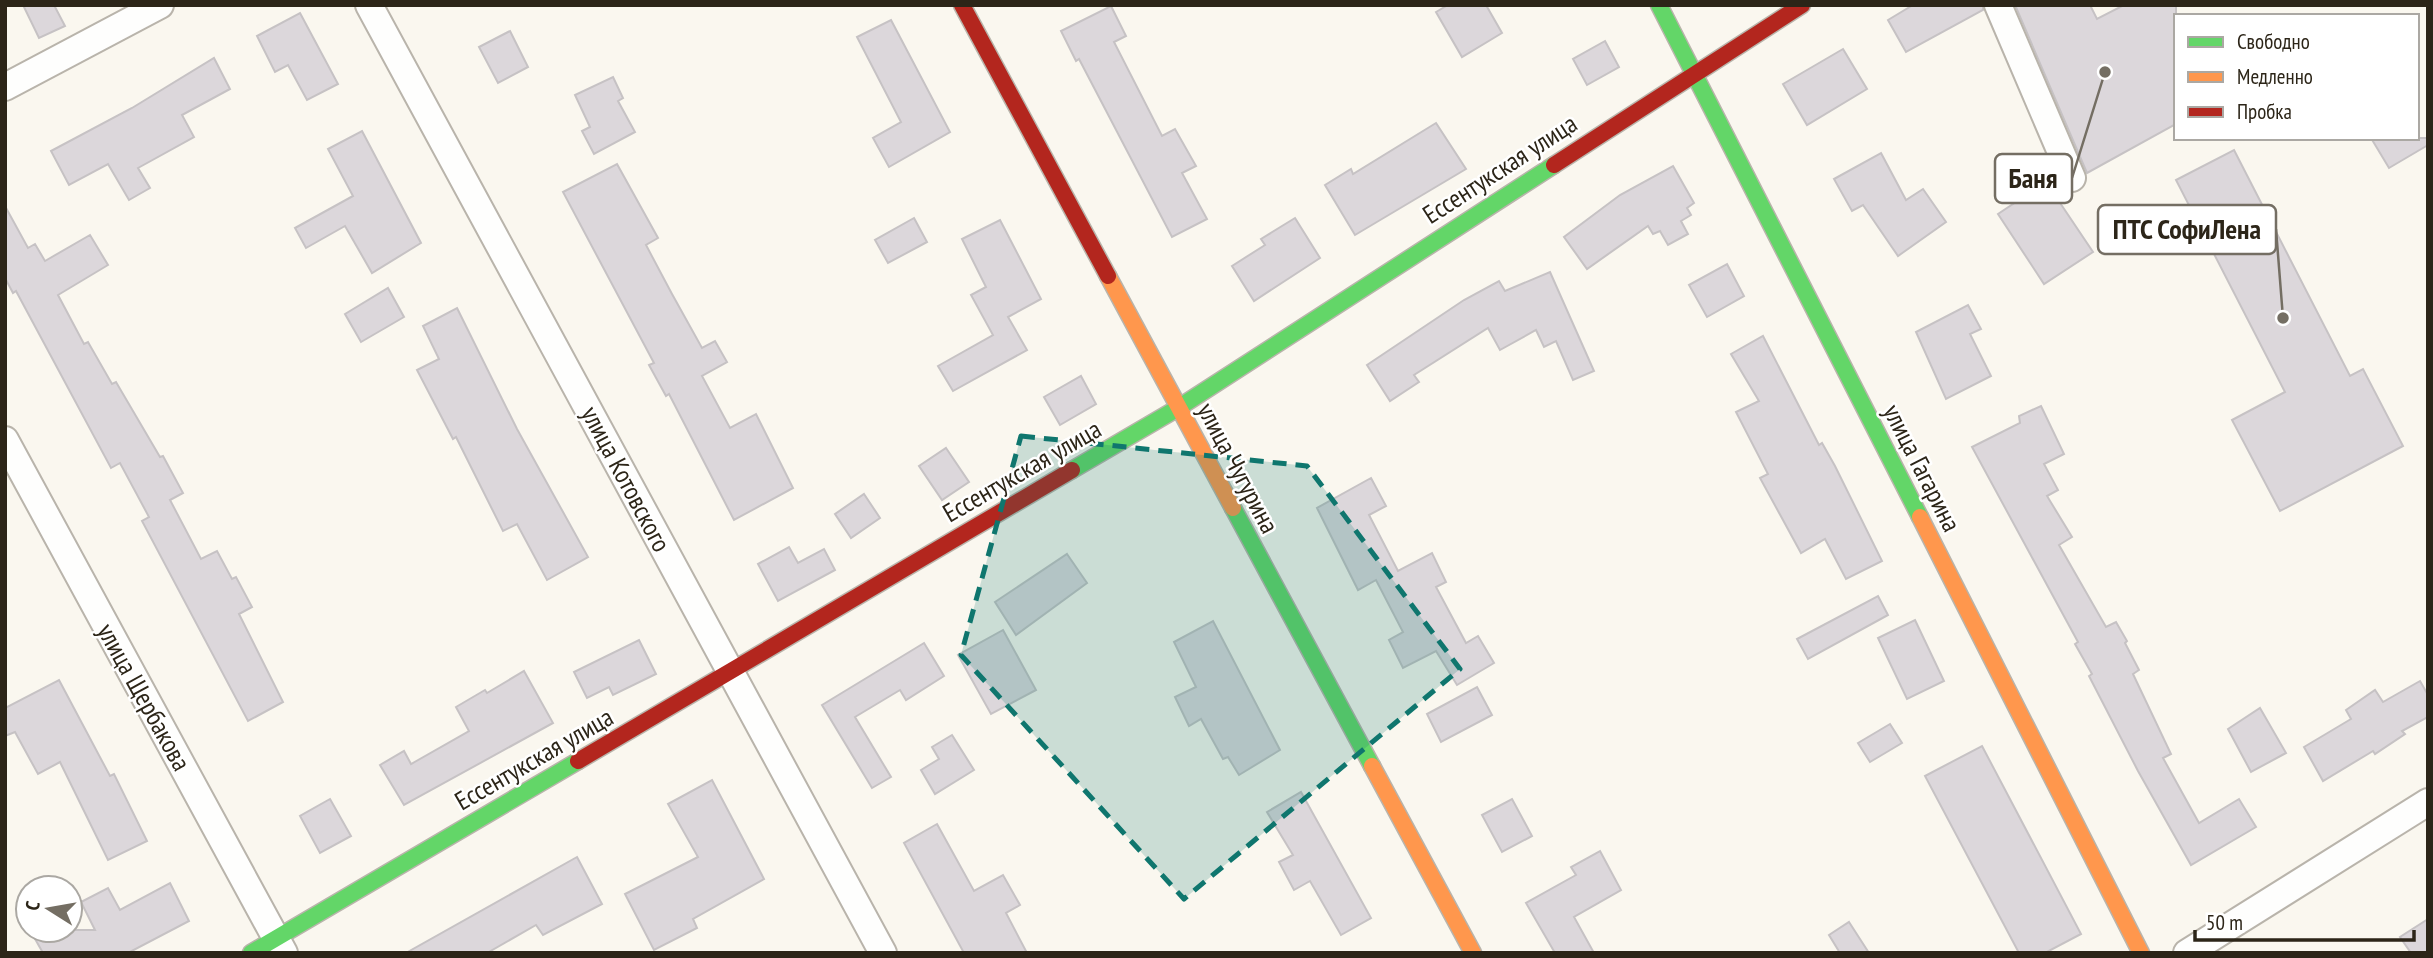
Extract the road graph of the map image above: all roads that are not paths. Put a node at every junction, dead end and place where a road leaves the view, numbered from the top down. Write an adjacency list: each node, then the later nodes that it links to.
1 (160, 5): 8 (street)
2 (369, 5): 12 (street, улица Котовского)
3 (962, 5): 10 (street, улица Чугурина)
4 (1659, 5): 7 (street, улица Гагарина)
5 (1802, 5): 7 (street, Ессентукская улица)
6 (1998, 5): 9 (street)
7 (1694, 73): 10 (street, Ессентукская улица); 18 (street, улица Гагарина)
8 (5, 87)
9 (2072, 178)
10 (1178, 408): 12 (street, Ессентукская улица); 17 (street, улица Чугурина)
11 (5, 440): 14 (street, улица Щербакова)
12 (730, 671): 14 (street, Ессентукская улица); 16 (street, улица Котовского)
13 (2428, 802): 19 (street)
14 (280, 946): 15 (street, Ессентукская улица)
15 (251, 953)
16 (883, 953)
17 (1473, 953)
18 (2141, 953)
19 (2188, 953)

